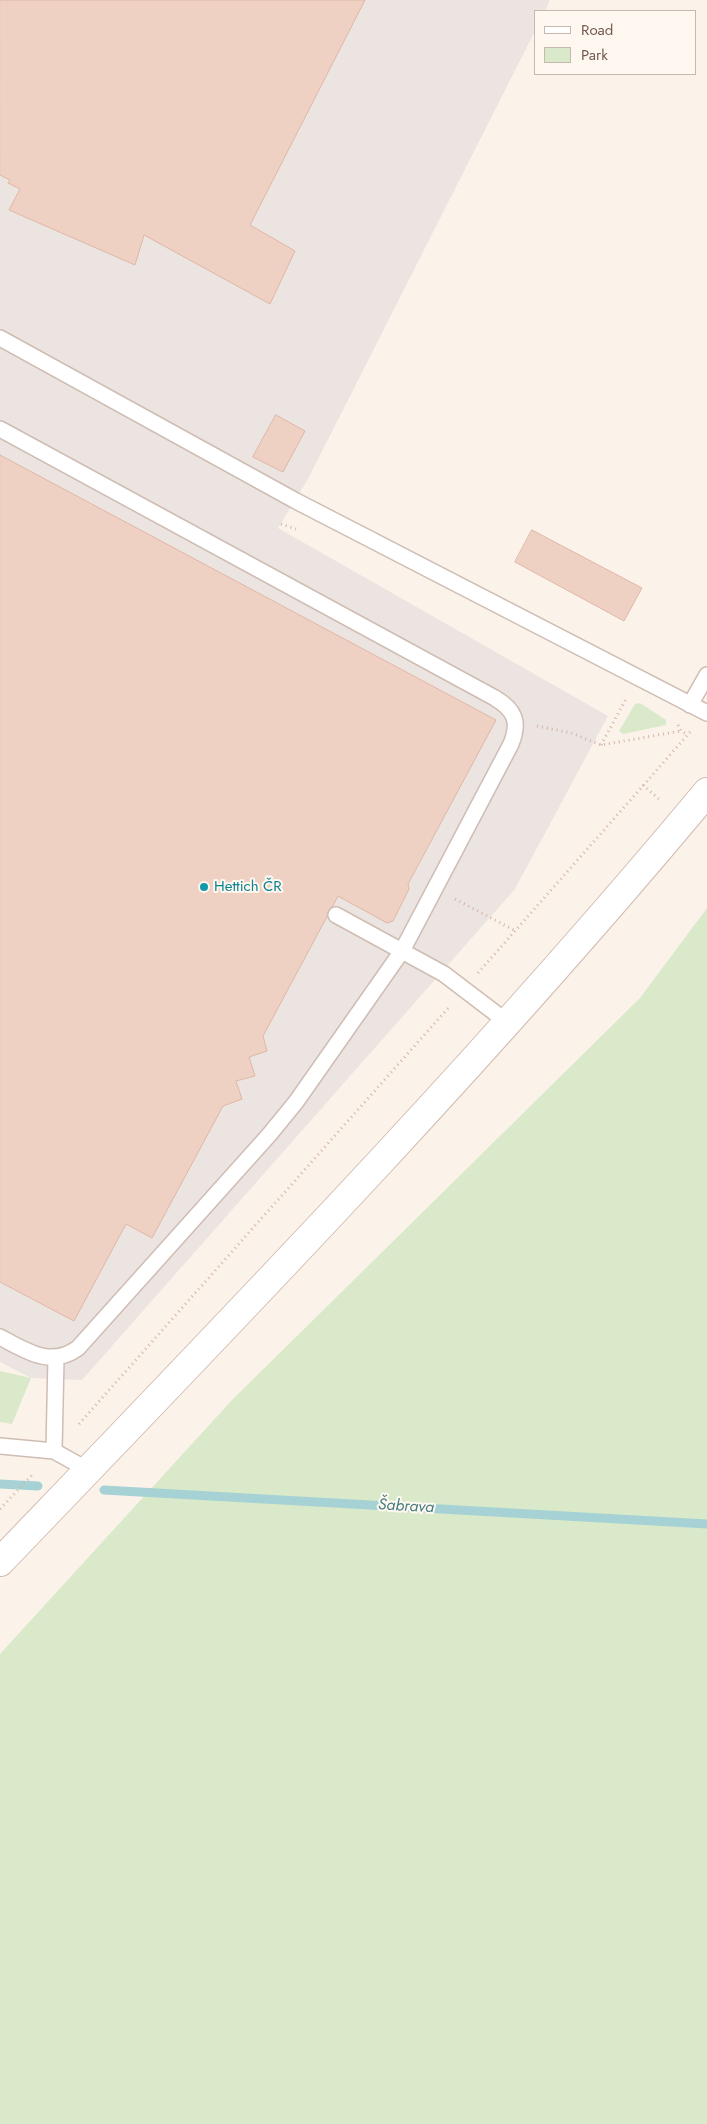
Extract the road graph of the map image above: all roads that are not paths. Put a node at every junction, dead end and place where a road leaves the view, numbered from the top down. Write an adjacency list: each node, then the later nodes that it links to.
1 (0, 338): 4 (lane)
2 (0, 429): 8 (lane)
3 (707, 675): 4 (lane)
4 (690, 705): 5 (lane)
5 (707, 713)
6 (707, 792): 9 (main road)
7 (336, 915): 8 (lane)
8 (402, 950): 9 (lane); 11 (lane)
9 (507, 1022): 14 (main road)
10 (0, 1337): 11 (lane)
11 (56, 1358): 13 (lane)
12 (0, 1446): 13 (lane)
13 (54, 1451): 14 (lane)
14 (88, 1470): 15 (main road)
15 (0, 1562)

